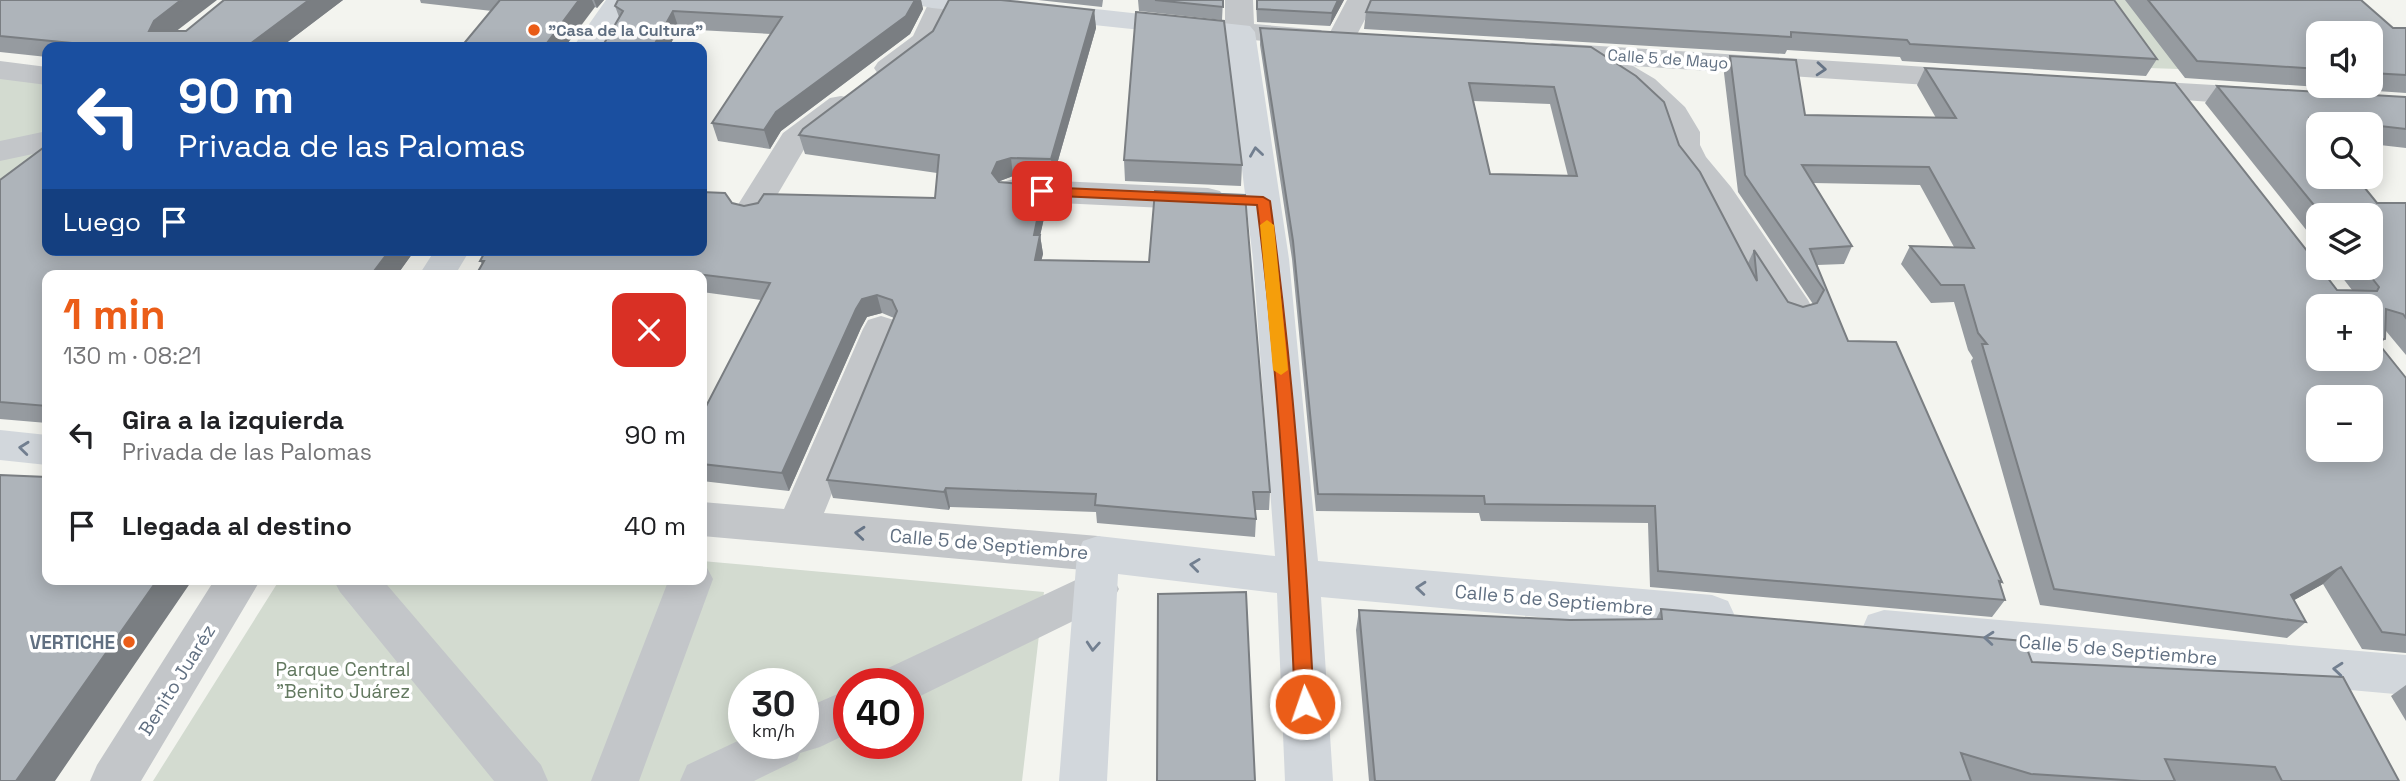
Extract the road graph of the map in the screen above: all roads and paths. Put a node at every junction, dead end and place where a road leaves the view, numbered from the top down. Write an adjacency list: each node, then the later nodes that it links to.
1 (620, 0): 5 (street)
2 (1368, 0): 4 (street)
3 (937, 1): 4 (street); 23 (street)
4 (1239, 16): 22 (street, one-way to 4)
5 (591, 42)
6 (1522, 50): 7 (street, Calle 5 de Mayo)
7 (1592, 55): 11 (street, Calle 5 de Mayo, one-way to 11); 24 (street)
8 (2154, 61): 13 (street)
9 (0, 70): 10 (street)
10 (42, 75)
11 (1997, 80)
12 (2107, 88): 13 (street)
13 (2176, 92): 14 (street); 15 (street)
14 (2298, 99)
15 (2201, 124)
16 (0, 139): 17 (street)
17 (42, 140)
18 (42, 143): 20 (street)
19 (42, 150): 20 (street)
20 (5, 165)
21 (1014, 190): 22 (street)
22 (1263, 201): 31 (street)
23 (751, 211)
24 (1795, 309)
25 (881, 329): 28 (street)
26 (0, 445): 27 (street, one-way to 26)
27 (42, 449)
28 (797, 528): 29 (street, Calle 5 de Septiembre); 30 (street, Calle 5 de Septiembre, one-way to 28)
29 (707, 530)
30 (1098, 571): 31 (street, Calle 5 de Septiembre, one-way to 30); 37 (street); 44 (street, one-way to 44)
31 (1298, 577): 35 (street, Calle 5 de Septiembre, one-way to 31); 45 (street)
32 (235, 585): 40 (street, Benito Juaréz)
33 (360, 585): 41 (street)
34 (689, 585): 42 (street)
35 (1755, 617)
36 (1838, 625): 38 (street, Calle 5 de Septiembre, one-way to 36)
37 (924, 671)
38 (2406, 675)
39 (749, 759): 43 (street)
40 (114, 781)
41 (524, 781)
42 (615, 781)
43 (704, 781)
44 (1083, 781)
45 (1309, 781)

